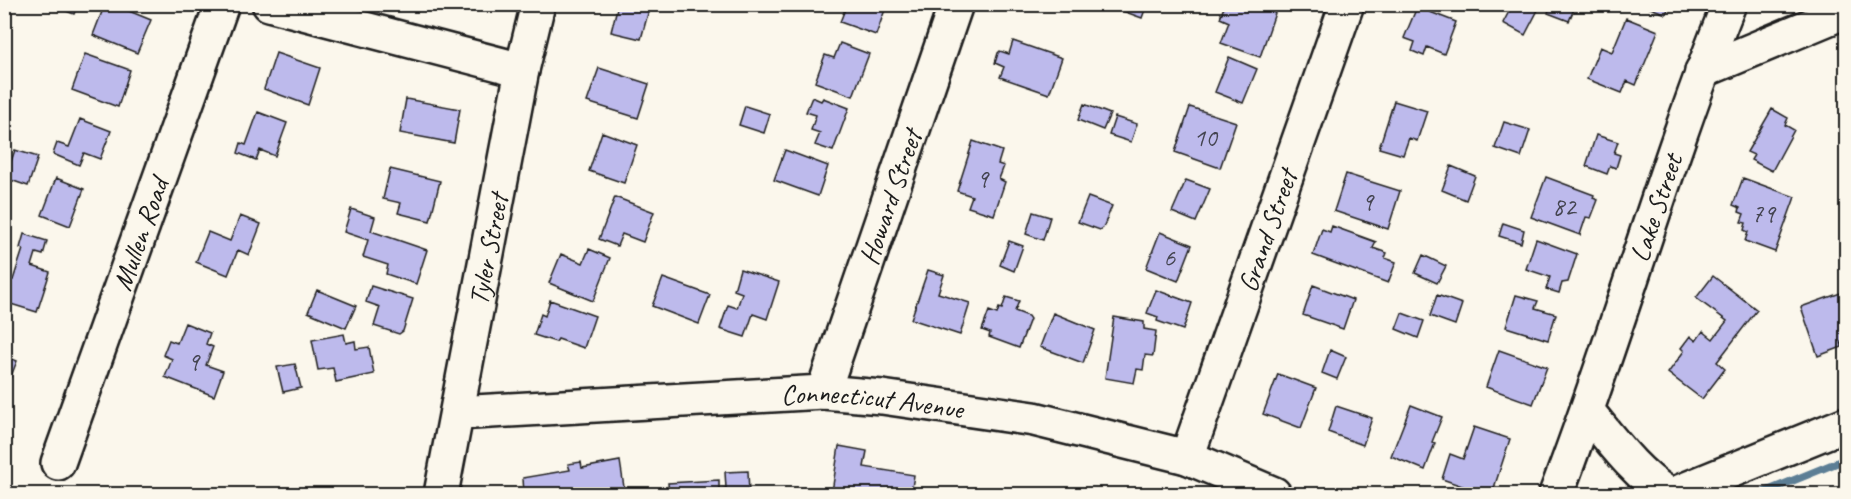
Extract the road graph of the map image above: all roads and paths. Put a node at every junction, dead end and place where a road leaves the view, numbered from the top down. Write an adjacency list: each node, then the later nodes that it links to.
1 (222, 4): 15 (street, Mullen Road)
2 (269, 4): 8 (street)
3 (538, 4): 8 (street, Tyler Street)
4 (956, 4): 10 (street, Howard Street)
5 (1347, 4): 14 (street, Grand Street)
6 (1729, 4): 9 (street, Lake Street)
7 (1846, 11): 9 (street)
8 (522, 70): 12 (street, Tyler Street)
9 (1702, 71): 11 (street, Lake Street)
10 (823, 392): 12 (street, Connecticut Avenue); 14 (street, Connecticut Avenue)
11 (1588, 412): 18 (street, Lake Street); 19 (street)
12 (457, 413): 16 (street, Tyler Street)
13 (1846, 424): 20 (street)
14 (1187, 457): 17 (street, Connecticut Avenue)
15 (58, 463)
16 (441, 495)
17 (1274, 495)
18 (1556, 495)
19 (1668, 495)
20 (1674, 495)

